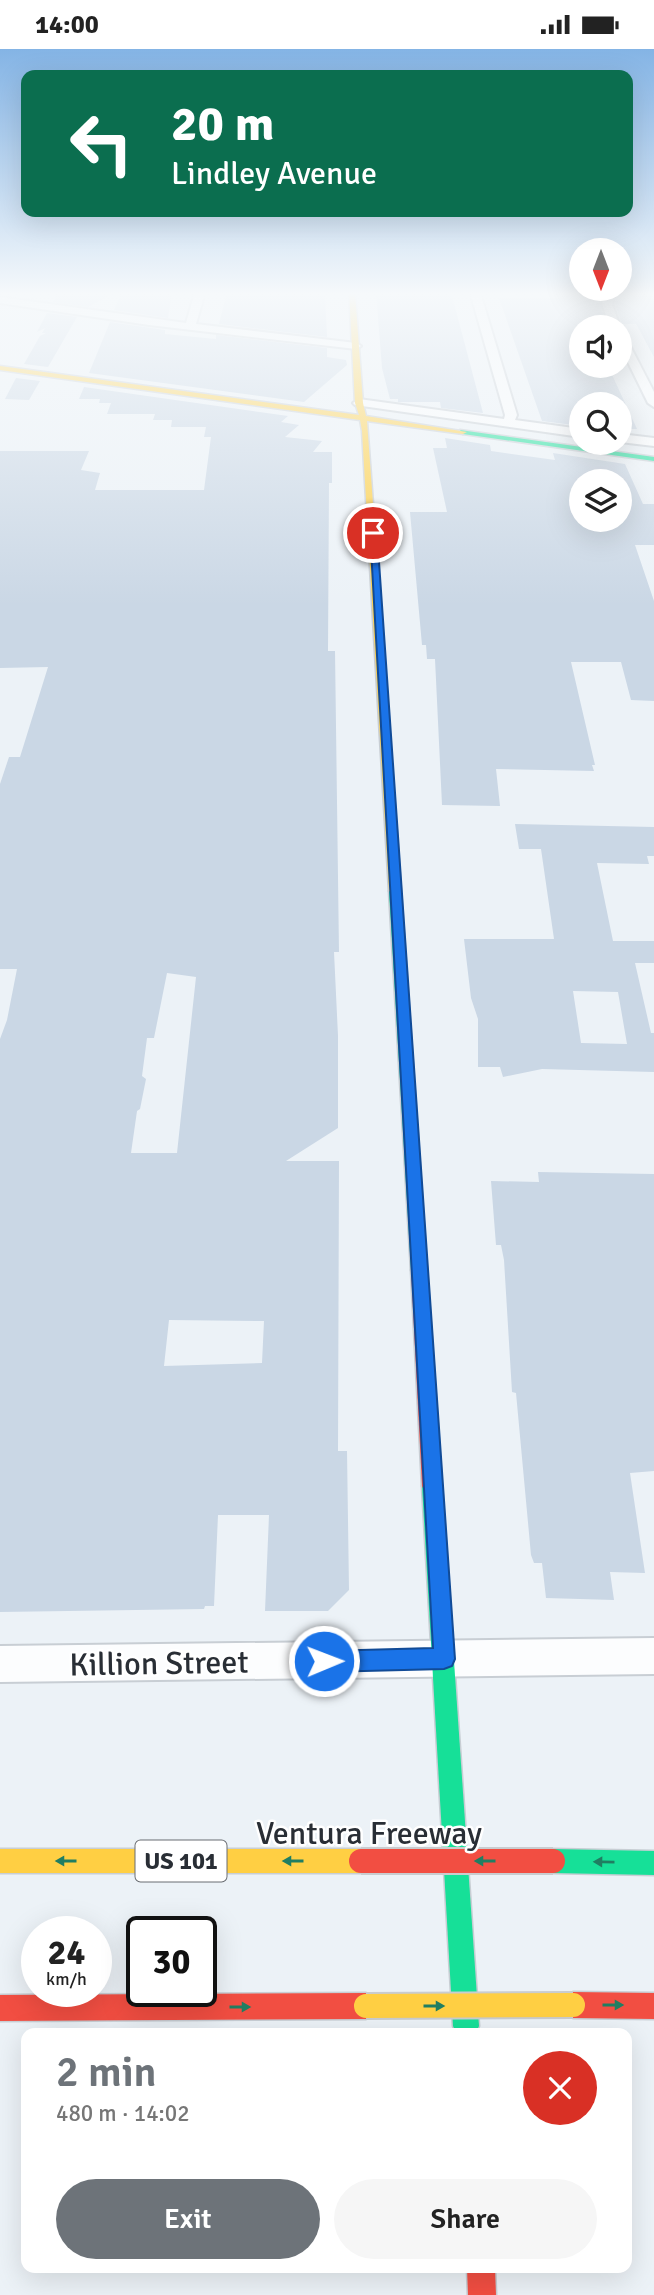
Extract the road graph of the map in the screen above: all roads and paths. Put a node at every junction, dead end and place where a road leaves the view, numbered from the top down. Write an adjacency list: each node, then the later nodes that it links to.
1 (236, 397): 4 (main road)
2 (360, 397): 4 (main road)
3 (506, 397): 5 (street)
4 (361, 412): 5 (street); 9 (main road); 11 (main road)
5 (508, 423): 6 (street)
6 (569, 431)
7 (632, 439): 8 (street)
8 (654, 442)
9 (654, 459)
10 (654, 1656): 11 (street, Killion Street)
11 (444, 1659): 12 (street, Killion Street); 17 (main road)
12 (0, 1664)
13 (0, 1861): 14 (main road, Ventura Freeway / US 101, one-way to 13, bridge)
14 (654, 1863)
15 (654, 2005): 16 (main road, one-way to 15, bridge)
16 (0, 2008)
17 (466, 2028)
18 (481, 2273): 19 (main road)
19 (482, 2295)

